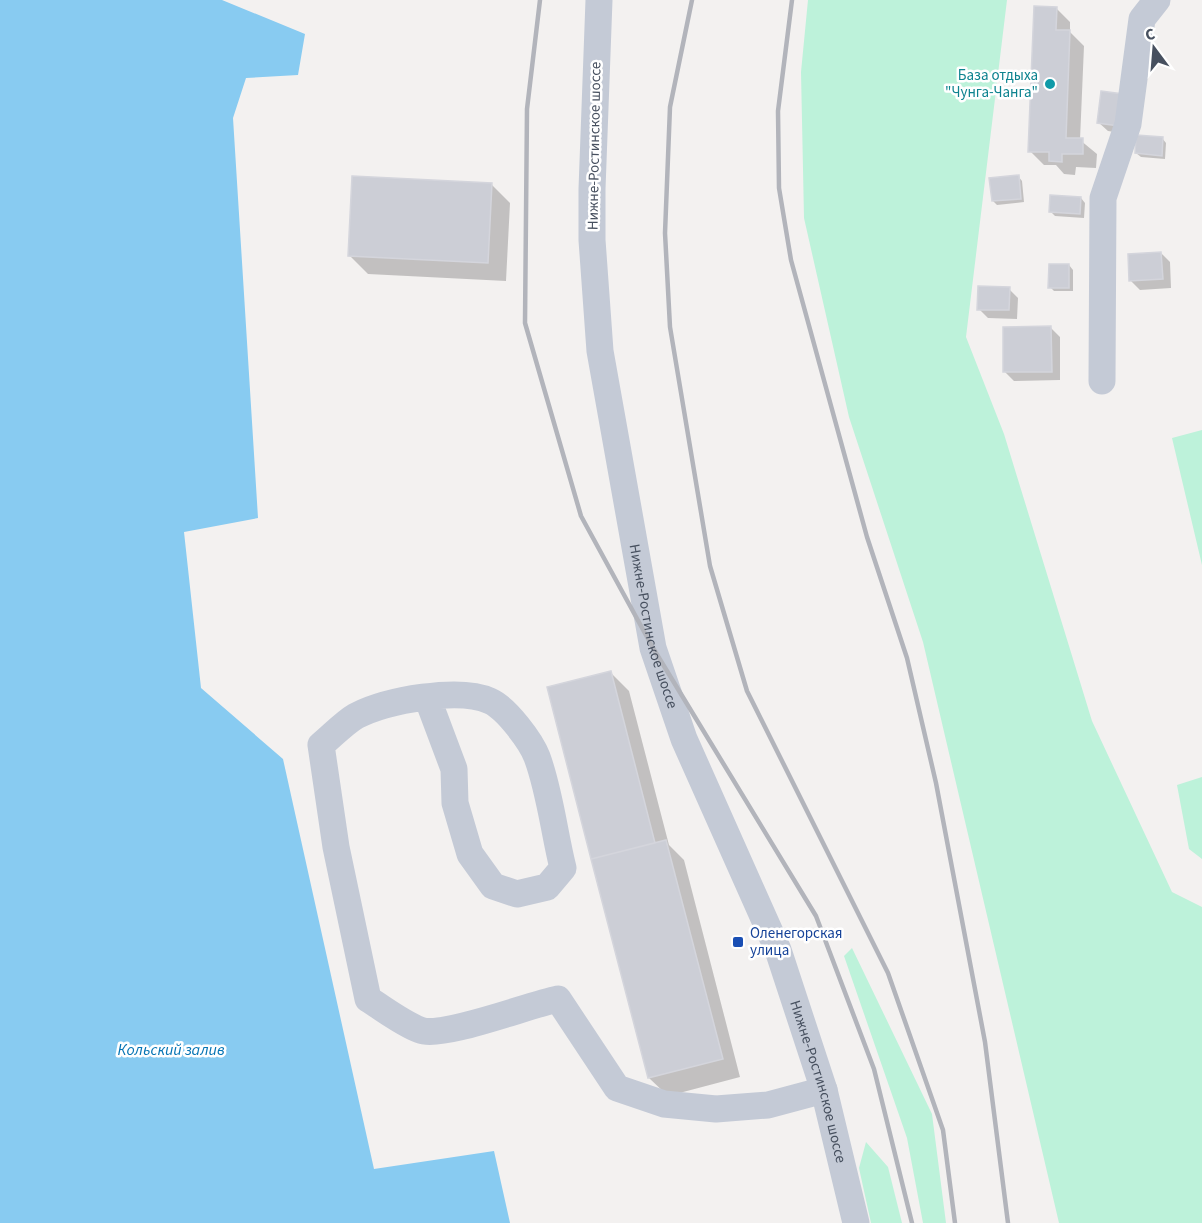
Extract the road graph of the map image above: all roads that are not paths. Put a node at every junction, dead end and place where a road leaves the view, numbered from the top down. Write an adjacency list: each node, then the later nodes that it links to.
1 (599, 0): 5 (street, Нижне-Ростинское шоссе)
2 (1157, 0): 3 (street)
3 (1102, 381)
4 (427, 698): 4 (street); 5 (street)
5 (825, 1090): 6 (street, Нижне-Ростинское шоссе)
6 (856, 1223)

